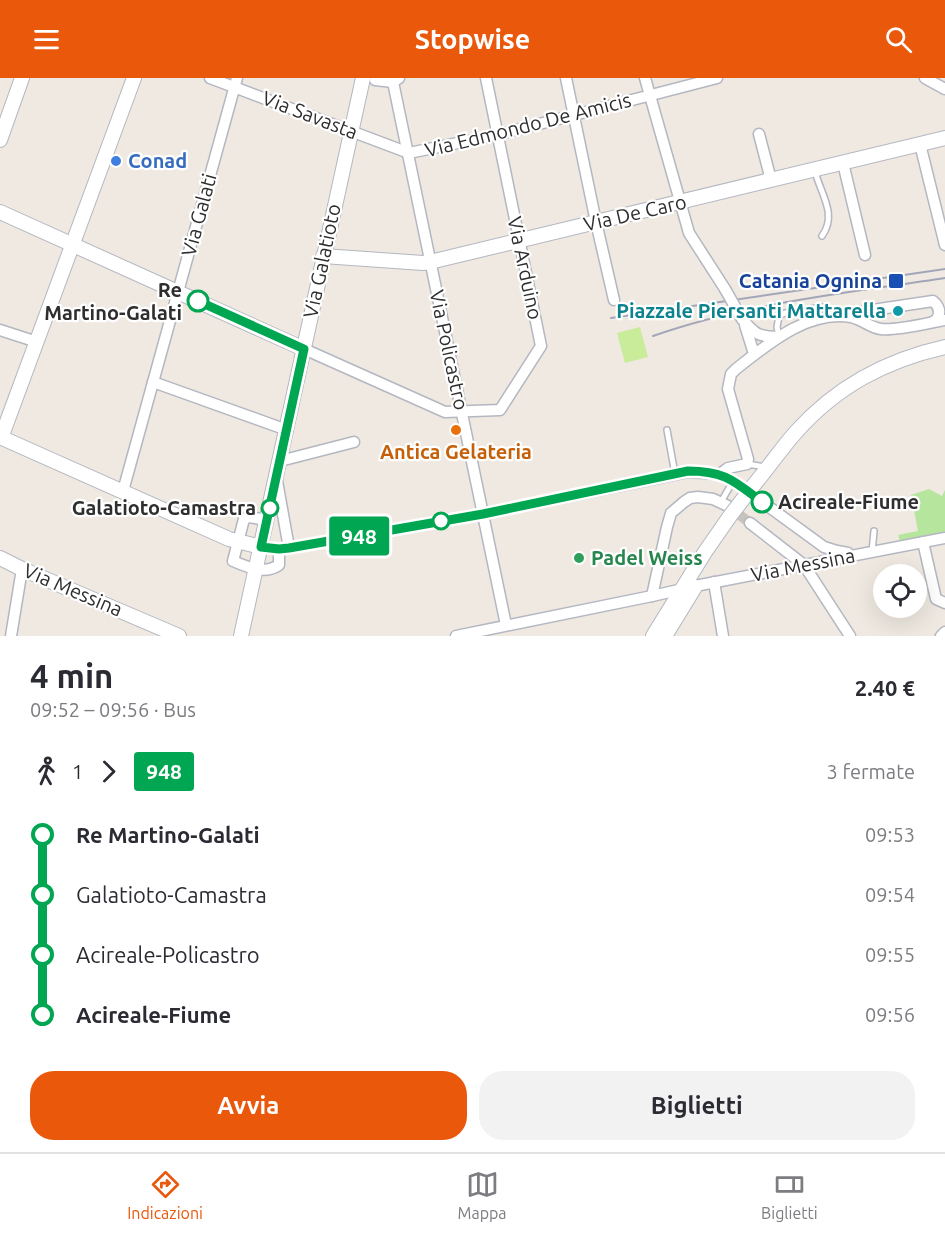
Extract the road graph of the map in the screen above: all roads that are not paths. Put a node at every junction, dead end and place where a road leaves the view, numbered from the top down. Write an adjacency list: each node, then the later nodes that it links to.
1 (22, 78): 19 (main road)
2 (134, 78): 30 (main road)
3 (210, 78): 11 (street, Via Savasta)
4 (486, 78): 17 (street, Via Arduino)
5 (566, 78): 14 (street)
6 (645, 78): 13 (street)
7 (717, 78): 13 (street, Via Edmondo De Amicis)
8 (925, 78): 12 (street)
9 (369, 79): 10 (street); 15 (main road, Via Galatioto)
10 (396, 80): 21 (street, Via Policastro)
11 (235, 82): 15 (street, Via Savasta); 35 (street, Via Galati)
12 (945, 89)
13 (650, 95): 14 (street, Via Edmondo De Amicis); 25 (street)
14 (574, 115): 17 (street, Via Edmondo De Amicis); 27 (street)
15 (351, 131): 21 (street, Via Savasta); 33 (main road, Via Galatioto)
16 (759, 134): 24 (street)
17 (497, 135): 21 (street, Via Edmondo De Amicis); 29 (street, Via Arduino)
18 (945, 138): 20 (main road, Via De Caro)
19 (0, 140)
20 (920, 144): 22 (main road, Via De Caro); 31 (street)
21 (409, 153): 34 (street, Via Policastro)
22 (843, 163): 23 (main road, Via De Caro); 32 (street)
23 (814, 170): 24 (main road, Via De Caro); 28 (lane)
24 (771, 180): 25 (main road, Via De Caro)
25 (680, 202): 27 (main road, Via De Caro); 42 (street, bridge)
26 (0, 212): 30 (main road)
27 (596, 222): 29 (main road, Via De Caro); 37 (street)
28 (822, 236)
29 (519, 240): 34 (main road, Via De Caro); 54 (street, Via Arduino)
30 (74, 244): 35 (main road); 49 (main road)
31 (945, 245)
32 (865, 255)
33 (323, 256): 34 (main road, Via De Caro); 51 (main road, Via Galatioto)
34 (430, 262): 54 (street, Via Policastro)
35 (178, 292): 51 (main road); 53 (street, Via Galati)
36 (945, 299): 38 (street)
37 (614, 300)
38 (933, 301): 40 (street); 44 (street)
39 (822, 307): 48 (lane)
40 (881, 308): 41 (street); 45 (street)
41 (834, 317): 45 (street); 48 (street)
42 (742, 319): 47 (street); 52 (street)
43 (945, 320): 44 (street)
44 (933, 322): 45 (street)
45 (879, 329)
46 (0, 330): 49 (street)
47 (759, 335): 48 (street); 52 (street)
48 (779, 337): 52 (street)
49 (37, 342): 57 (main road)
50 (945, 347): 61 (main road)
51 (304, 349): 54 (street); 55 (main road, Via Galatioto)
52 (758, 352): 60 (street)
53 (153, 382): 55 (street); 66 (street, Via Galati)
54 (461, 410): 69 (street, Via Policastro)
55 (287, 430): 59 (main road, Via Galatioto)
56 (667, 430): 62 (lane)
57 (0, 439): 66 (main road)
58 (354, 442): 59 (street)
59 (280, 461): 64 (main road, Via Galatioto)
60 (747, 464): 61 (lane); 63 (street)
61 (768, 467): 65 (main road)
62 (675, 474): 63 (street); 69 (street)
63 (720, 474): 65 (street)
64 (276, 478): 70 (main road, Via Galatioto); 78 (street)
65 (743, 485): 68 (main road, bridge); 68 (lane)
66 (123, 491): 74 (main road)
67 (765, 504): 77 (street)
68 (726, 508): 87 (main road); 88 (street)
69 (483, 514): 78 (street); 90 (street, Via Policastro)
70 (268, 518): 74 (street); 76 (main road, Via Galatioto)
71 (750, 523): 83 (street)
72 (874, 531): 79 (lane)
73 (945, 538): 75 (street, Via Messina)
74 (233, 540): 76 (main road); 85 (street)
75 (923, 542): 79 (street, Via Messina); 89 (street)
76 (261, 547): 78 (street); 85 (main road, Via Galatioto)
77 (824, 547): 80 (street); 82 (street)
78 (284, 548): 85 (street)
79 (872, 552): 80 (street, Via Messina)
80 (861, 554): 82 (street, Via Messina)
81 (0, 558): 84 (main road, Via Messina)
82 (821, 562): 83 (street, Via Messina)
83 (804, 565): 86 (street, Via Messina); 92 (street)
84 (22, 569): 93 (street); 94 (main road, Via Messina)
85 (255, 572): 95 (main road)
86 (714, 582): 87 (street, Via Messina); 99 (street)
87 (689, 587): 88 (street, Via Messina); 97 (main road); 98 (main road)
88 (652, 596): 90 (street, Via Messina)
89 (945, 603)
90 (506, 625): 96 (street, Via Messina)
91 (945, 632): 100 (street)
92 (848, 635)
93 (11, 636)
94 (178, 636)
95 (242, 636)
96 (456, 636)
97 (653, 636)
98 (664, 636)
99 (723, 636)
100 (941, 636)

